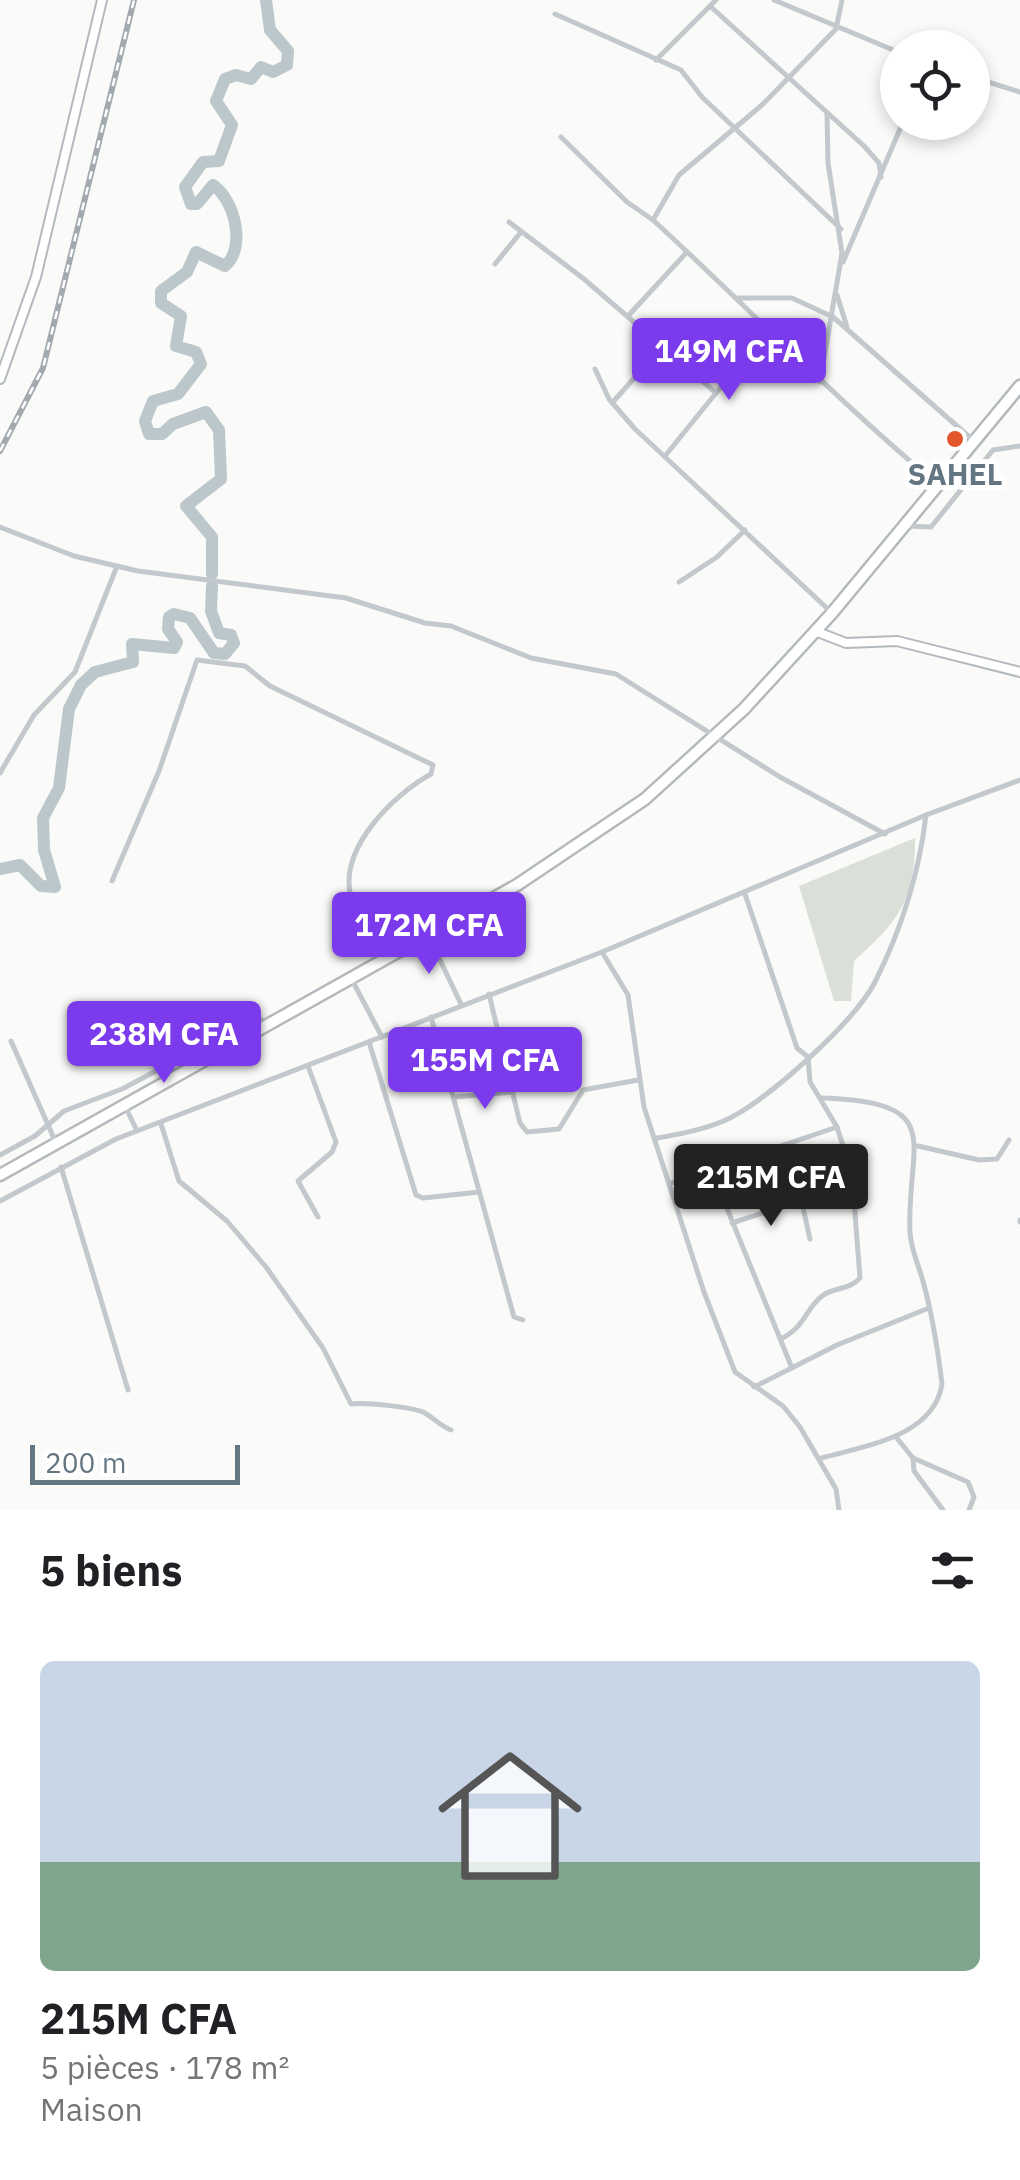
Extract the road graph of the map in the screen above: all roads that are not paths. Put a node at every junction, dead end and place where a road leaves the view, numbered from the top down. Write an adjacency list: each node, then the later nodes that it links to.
1 (102, 0): 34 (street)
2 (774, 0): 6 (street)
3 (794, 0): 6 (street)
4 (842, 0): 8 (street)
5 (713, 3): 10 (street); 11 (street)
6 (792, 9): 8 (street)
7 (555, 14): 10 (street)
8 (836, 29): 9 (street); 11 (street)
9 (880, 45)
10 (656, 60): 15 (street)
11 (788, 78): 14 (street); 15 (street)
12 (990, 82): 13 (street)
13 (1020, 92)
14 (827, 114): 18 (street); 21 (street)
15 (736, 129): 19 (street); 21 (street)
16 (561, 137): 19 (street)
17 (896, 140): 18 (street)
18 (881, 178): 25 (street)
19 (653, 220): 23 (street)
20 (509, 222): 22 (street)
21 (841, 229): 25 (street)
22 (521, 232): 24 (street); 28 (street)
23 (687, 251): 27 (street); 28 (street)
24 (495, 264)
25 (839, 270): 26 (street)
26 (836, 292): 29 (street); 31 (street)
27 (738, 298): 29 (street); 30 (street)
28 (628, 316): 32 (street)
29 (833, 318): 31 (street); 35 (street)
30 (768, 329): 35 (street); 37 (street)
31 (848, 329): 39 (street)
32 (663, 346): 37 (street); 38 (street)
33 (594, 369): 38 (street)
34 (0, 379)
35 (820, 385): 42 (street)
36 (1020, 386): 39 (highway)
37 (715, 392): 41 (street)
38 (612, 404): 41 (street)
39 (975, 443): 42 (highway)
40 (1020, 446): 43 (street)
41 (666, 456): 45 (street)
42 (939, 486): 43 (highway)
43 (905, 525): 48 (highway)
44 (0, 528): 46 (street)
45 (745, 530): 47 (street); 48 (street)
46 (117, 566): 51 (street); 52 (street)
47 (679, 582)
48 (832, 613): 49 (highway)
49 (814, 631): 50 (street); 51 (highway)
50 (1020, 672)
51 (717, 736): 55 (street); 58 (highway)
52 (0, 773)
53 (1020, 780): 54 (street)
54 (926, 815): 55 (street); 69 (street)
55 (885, 834): 57 (street)
56 (112, 881): 60 (street)
57 (745, 894): 59 (street); 69 (street)
58 (428, 935): 60 (highway); 63 (street)
59 (602, 952): 62 (street); 71 (street)
60 (386, 958): 61 (highway)
61 (351, 978): 65 (highway); 66 (street)
62 (489, 994): 63 (street); 72 (street)
63 (462, 1005): 64 (street)
64 (431, 1017): 66 (street); 73 (street)
65 (273, 1022): 75 (highway); 77 (street)
66 (382, 1036): 68 (street)
67 (11, 1041): 77 (street)
68 (369, 1042): 70 (street); 90 (street)
69 (808, 1057): 74 (street); 80 (street)
70 (308, 1066): 76 (street); 93 (street)
71 (638, 1080): 72 (street); 80 (street)
72 (513, 1092): 73 (street)
73 (454, 1097): 90 (street)
74 (821, 1098): 78 (street); 84 (street)
75 (125, 1105): 79 (street); 82 (highway)
76 (161, 1124): 79 (street); 102 (street)
77 (48, 1126): 82 (street); 85 (street)
78 (837, 1127): 83 (street); 98 (street)
79 (136, 1131): 86 (street)
80 (656, 1138): 89 (street)
81 (1009, 1140): 84 (street)
82 (56, 1143): 88 (highway)
83 (789, 1144): 87 (street); 92 (street)
84 (918, 1146): 96 (street)
85 (0, 1155)
86 (60, 1167): 91 (street); 101 (street)
87 (711, 1169): 89 (street); 94 (street)
88 (0, 1175)
89 (672, 1182): 100 (street)
90 (479, 1192): 97 (street)
91 (0, 1200)
92 (800, 1202): 94 (street); 95 (street)
93 (318, 1217)
94 (732, 1223): 98 (street)
95 (810, 1240)
96 (928, 1308): 99 (street); 103 (street)
97 (524, 1320)
98 (781, 1339): 99 (street)
99 (792, 1368): 100 (street)
100 (754, 1388): 104 (street)
101 (128, 1390)
102 (451, 1430)
103 (896, 1436): 104 (street); 105 (street)
104 (821, 1458): 106 (street)
105 (912, 1458): 107 (street); 108 (street)
106 (839, 1510)
107 (943, 1510)
108 (969, 1510)

